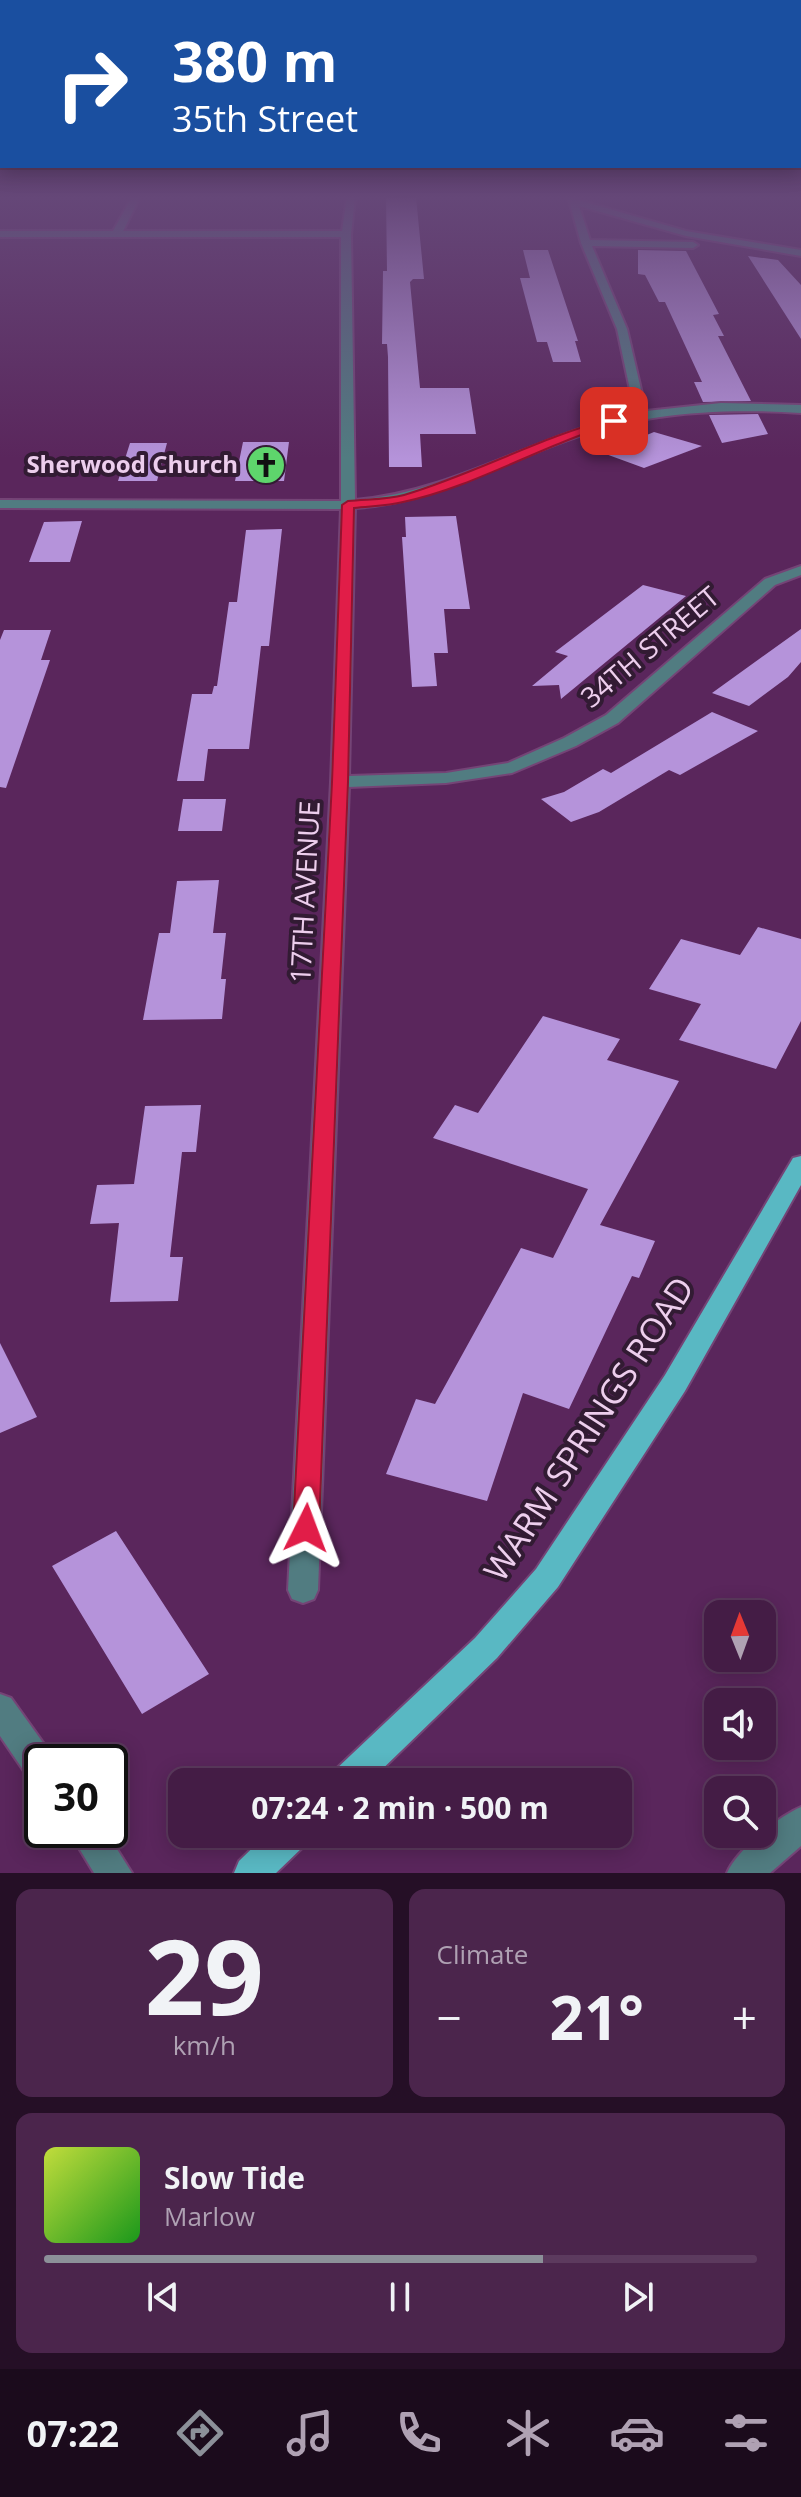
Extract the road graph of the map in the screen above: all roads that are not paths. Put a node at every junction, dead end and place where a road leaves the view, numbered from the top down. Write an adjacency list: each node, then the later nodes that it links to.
1 (346, 284): 6 (street, 17TH AVENUE)
2 (603, 284): 4 (street)
3 (801, 409): 4 (street)
4 (641, 414): 6 (street)
5 (0, 504): 6 (street)
6 (348, 505): 8 (street, 17TH AVENUE)
7 (801, 570): 8 (street, 34TH STREET)
8 (340, 782): 10 (street, 17TH AVENUE)
9 (801, 1164): 13 (main road, WARM SPRINGS ROAD)
10 (303, 1590)
11 (0, 1709): 12 (street)
12 (24, 1744)
13 (361, 1768)
14 (801, 1824): 19 (street)
15 (98, 1848): 17 (street)
16 (277, 1848): 18 (main road)
17 (115, 1873)
18 (251, 1873)
19 (744, 1873)

